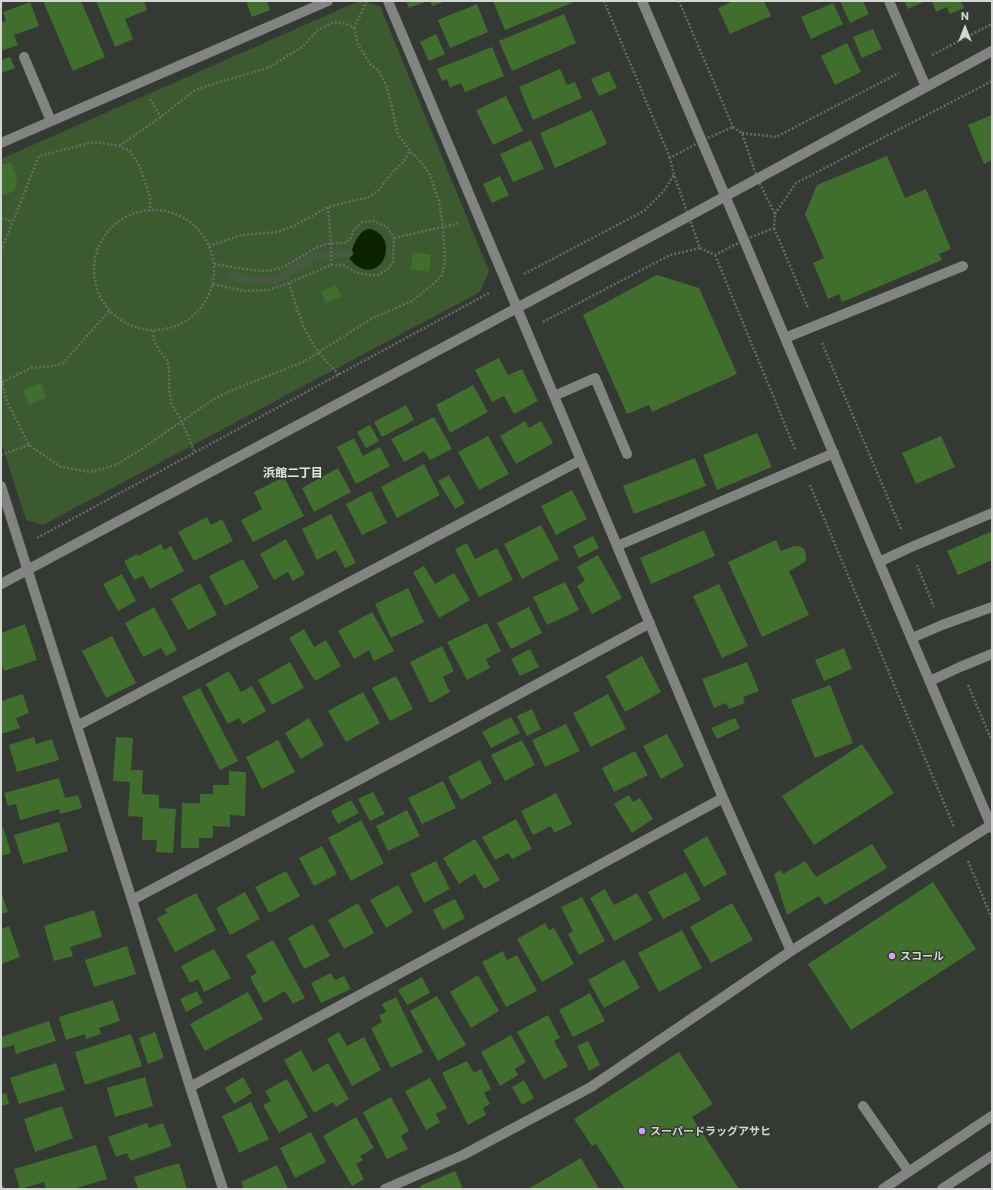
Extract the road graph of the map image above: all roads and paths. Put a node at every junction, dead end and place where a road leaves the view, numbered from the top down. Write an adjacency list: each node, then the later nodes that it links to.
1 (328, 1): 15 (street)
2 (367, 1): 9 (path)
3 (388, 1): 28 (street)
4 (604, 1): 21 (path)
5 (642, 1): 23 (street)
6 (679, 1): 16 (path)
7 (889, 1): 12 (street)
8 (992, 24): 12 (path)
9 (354, 28): 19 (path); 20 (path)
10 (992, 51): 14 (street)
11 (24, 57): 15 (street)
12 (916, 64): 14 (street); 17 (path)
13 (992, 81): 26 (path)
14 (926, 87): 23 (street)
15 (51, 121): 18 (street)
16 (733, 127)
17 (742, 133)
18 (1, 143)
19 (119, 146): 25 (path); 29 (path)
20 (410, 151): 24 (path); 30 (path)
21 (670, 158)
22 (674, 175): 42 (path)
23 (725, 196): 44 (street); 49 (street)
24 (328, 207): 33 (path); 34 (path)
25 (150, 211): 34 (path); 45 (path)
26 (775, 214)
27 (1, 218): 29 (path)
28 (479, 218): 30 (path); 42 (street)
29 (12, 222): 36 (path)
30 (443, 228): 32 (path); 50 (path)
31 (774, 228): 46 (path)
32 (394, 238): 33 (path); 39 (path)
33 (331, 243): 38 (path); 39 (path)
34 (209, 246): 38 (path)
35 (700, 248): 48 (path)
36 (1, 251)
37 (715, 255): 62 (path)
38 (214, 264): 43 (path)
39 (331, 265): 41 (path)
40 (963, 266): 46 (street)
41 (289, 283): 43 (path); 50 (path)
42 (507, 283): 44 (street); 51 (path)
43 (213, 284): 47 (path)
44 (517, 307): 48 (street); 69 (street)
45 (109, 311): 47 (path); 53 (path)
46 (815, 325): 49 (street); 67 (path)
47 (153, 331): 55 (path)
48 (526, 331): 54 (street)
49 (785, 338): 58 (street)
50 (318, 352): 51 (path); 55 (path)
51 (339, 375): 57 (path)
52 (1, 376): 53 (path)
53 (2, 382): 56 (path)
54 (554, 396): 59 (street); 61 (street)
55 (182, 422): 56 (path); 57 (path)
56 (29, 445): 60 (path)
57 (195, 453): 66 (path)
58 (834, 453): 62 (street); 68 (street)
59 (628, 454)
60 (1, 455)
61 (581, 460): 65 (street); 78 (street)
62 (802, 466): 65 (street); 82 (path)
63 (1, 486): 66 (street)
64 (992, 513): 67 (street)
65 (617, 546): 72 (street)
66 (21, 547): 69 (street)
67 (909, 548): 68 (street); 73 (path)
68 (879, 562): 74 (street)
69 (28, 570): 70 (street); 78 (street)
70 (1, 584)
71 (992, 607): 73 (street)
72 (650, 624): 80 (street); 83 (street)
73 (942, 625): 74 (street)
74 (912, 638): 77 (street)
75 (992, 654): 76 (street)
76 (960, 667): 77 (street); 79 (path)
77 (930, 681): 81 (street)
78 (77, 726): 83 (street)
79 (992, 741)
80 (723, 798): 85 (street); 86 (street)
81 (991, 827): 82 (street)
82 (961, 845): 84 (path); 85 (street)
83 (132, 900): 86 (street)
84 (992, 919)
85 (791, 951): 94 (street)
86 (190, 1087): 93 (street)
87 (864, 1106): 90 (street)
88 (992, 1116): 90 (street)
89 (992, 1156): 96 (street)
90 (909, 1172): 95 (street)
91 (1, 1182): 92 (path)
92 (3, 1189)
93 (223, 1189)
94 (385, 1189)
95 (883, 1189)
96 (942, 1189)

